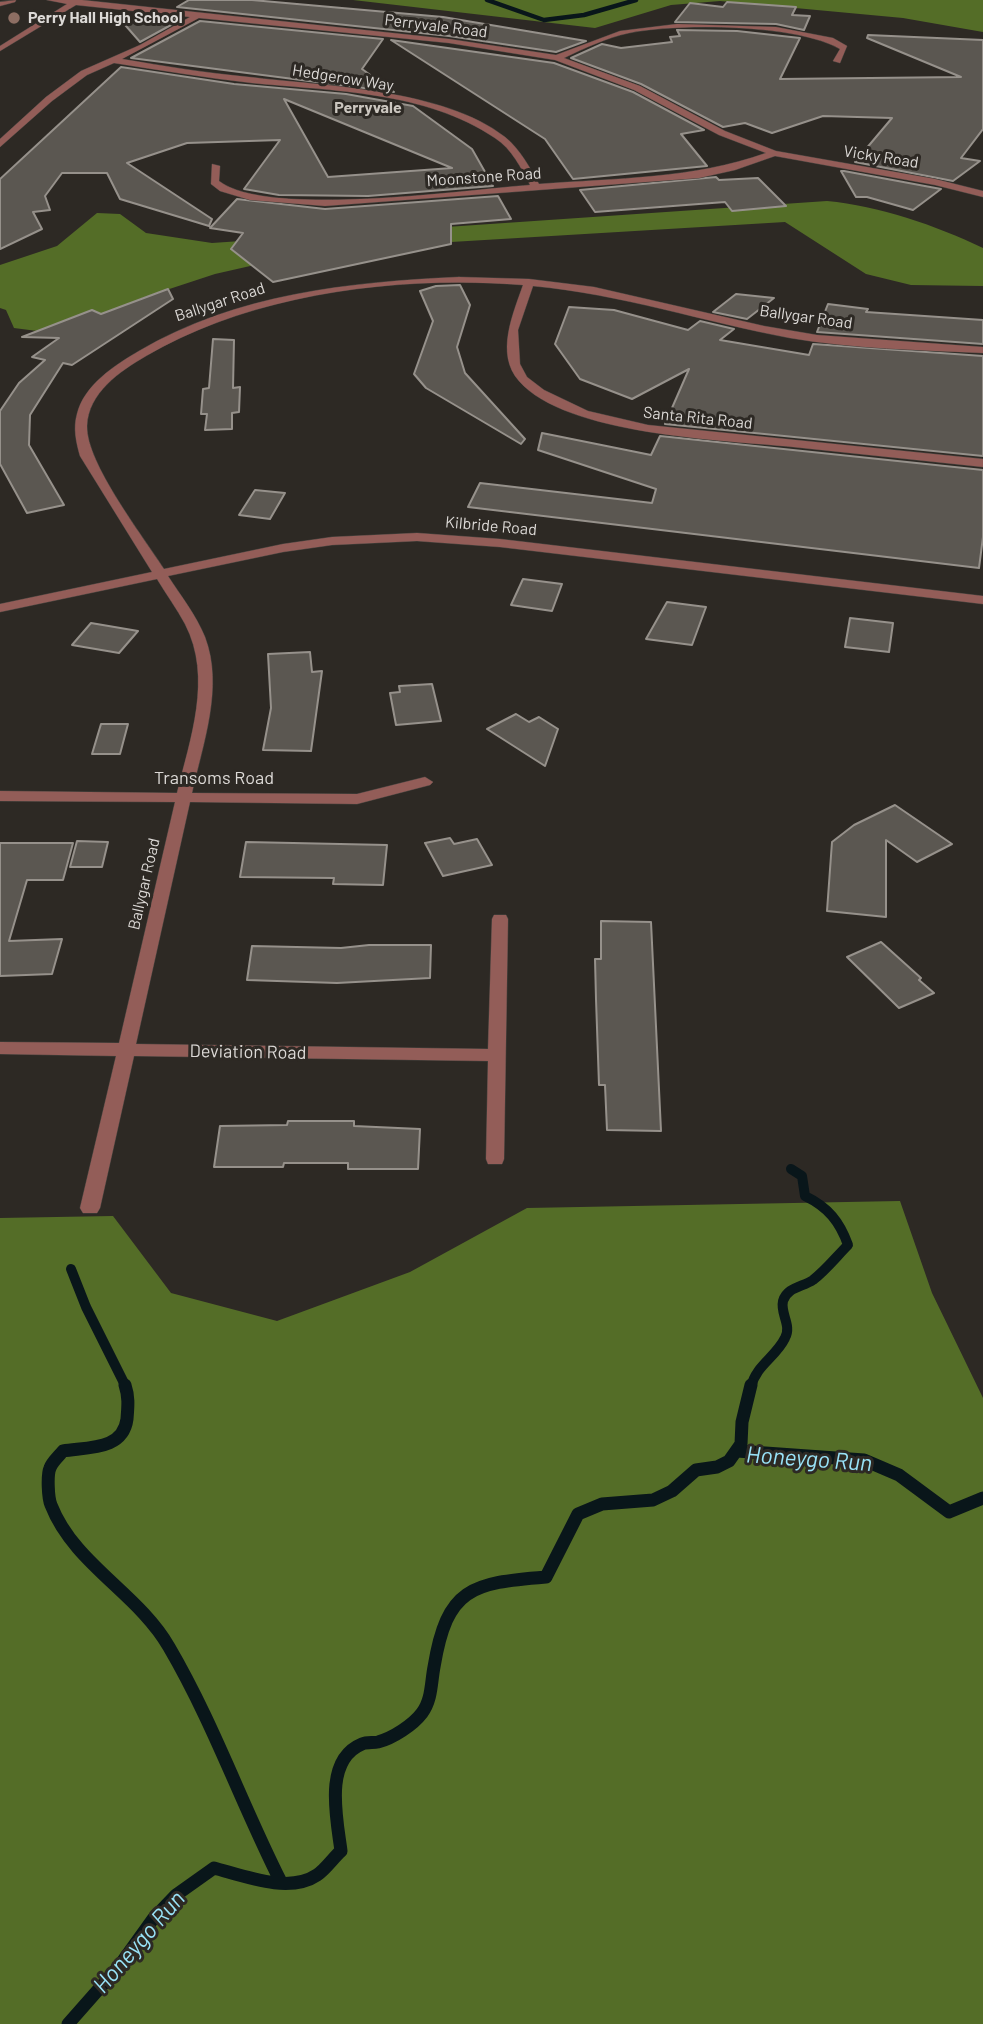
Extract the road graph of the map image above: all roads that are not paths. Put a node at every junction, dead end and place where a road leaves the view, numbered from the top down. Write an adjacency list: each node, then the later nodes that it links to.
1 (12, 0): 4 (street)
2 (51, 0): 3 (street, Perryvale Road)
3 (76, 1): 5 (street, Perryvale Road); 6 (street)
4 (0, 4)
5 (198, 15): 7 (street, Perryvale Road); 8 (street)
6 (2, 47)
7 (556, 58): 9 (street); 11 (street, Perryvale Road)
8 (113, 60): 10 (street); 13 (street, Hedgerow Way)
9 (837, 61)
10 (0, 144)
11 (775, 153): 13 (street, Moonstone Road); 14 (street, Vicky Road)
12 (215, 166): 13 (street, Moonstone Road)
13 (537, 189)
14 (983, 194)
15 (530, 282): 16 (street, Ballygar Road); 17 (street, Santa Rita Road); 18 (street, Ballygar Road)
16 (983, 349)
17 (983, 463)
18 (160, 574): 19 (street, Kilbride Road); 20 (street, Kilbride Road); 23 (street, Ballygar Road)
19 (983, 600)
20 (0, 608)
21 (425, 782): 23 (street, Transoms Road)
22 (0, 796): 23 (street, Transoms Road)
23 (182, 797): 26 (street, Ballygar Road)
24 (500, 919): 27 (street)
25 (0, 1048): 26 (street, Deviation Road)
26 (125, 1050): 27 (street, Deviation Road); 29 (street, Ballygar Road)
27 (496, 1055): 28 (street)
28 (495, 1159)
29 (90, 1208)

